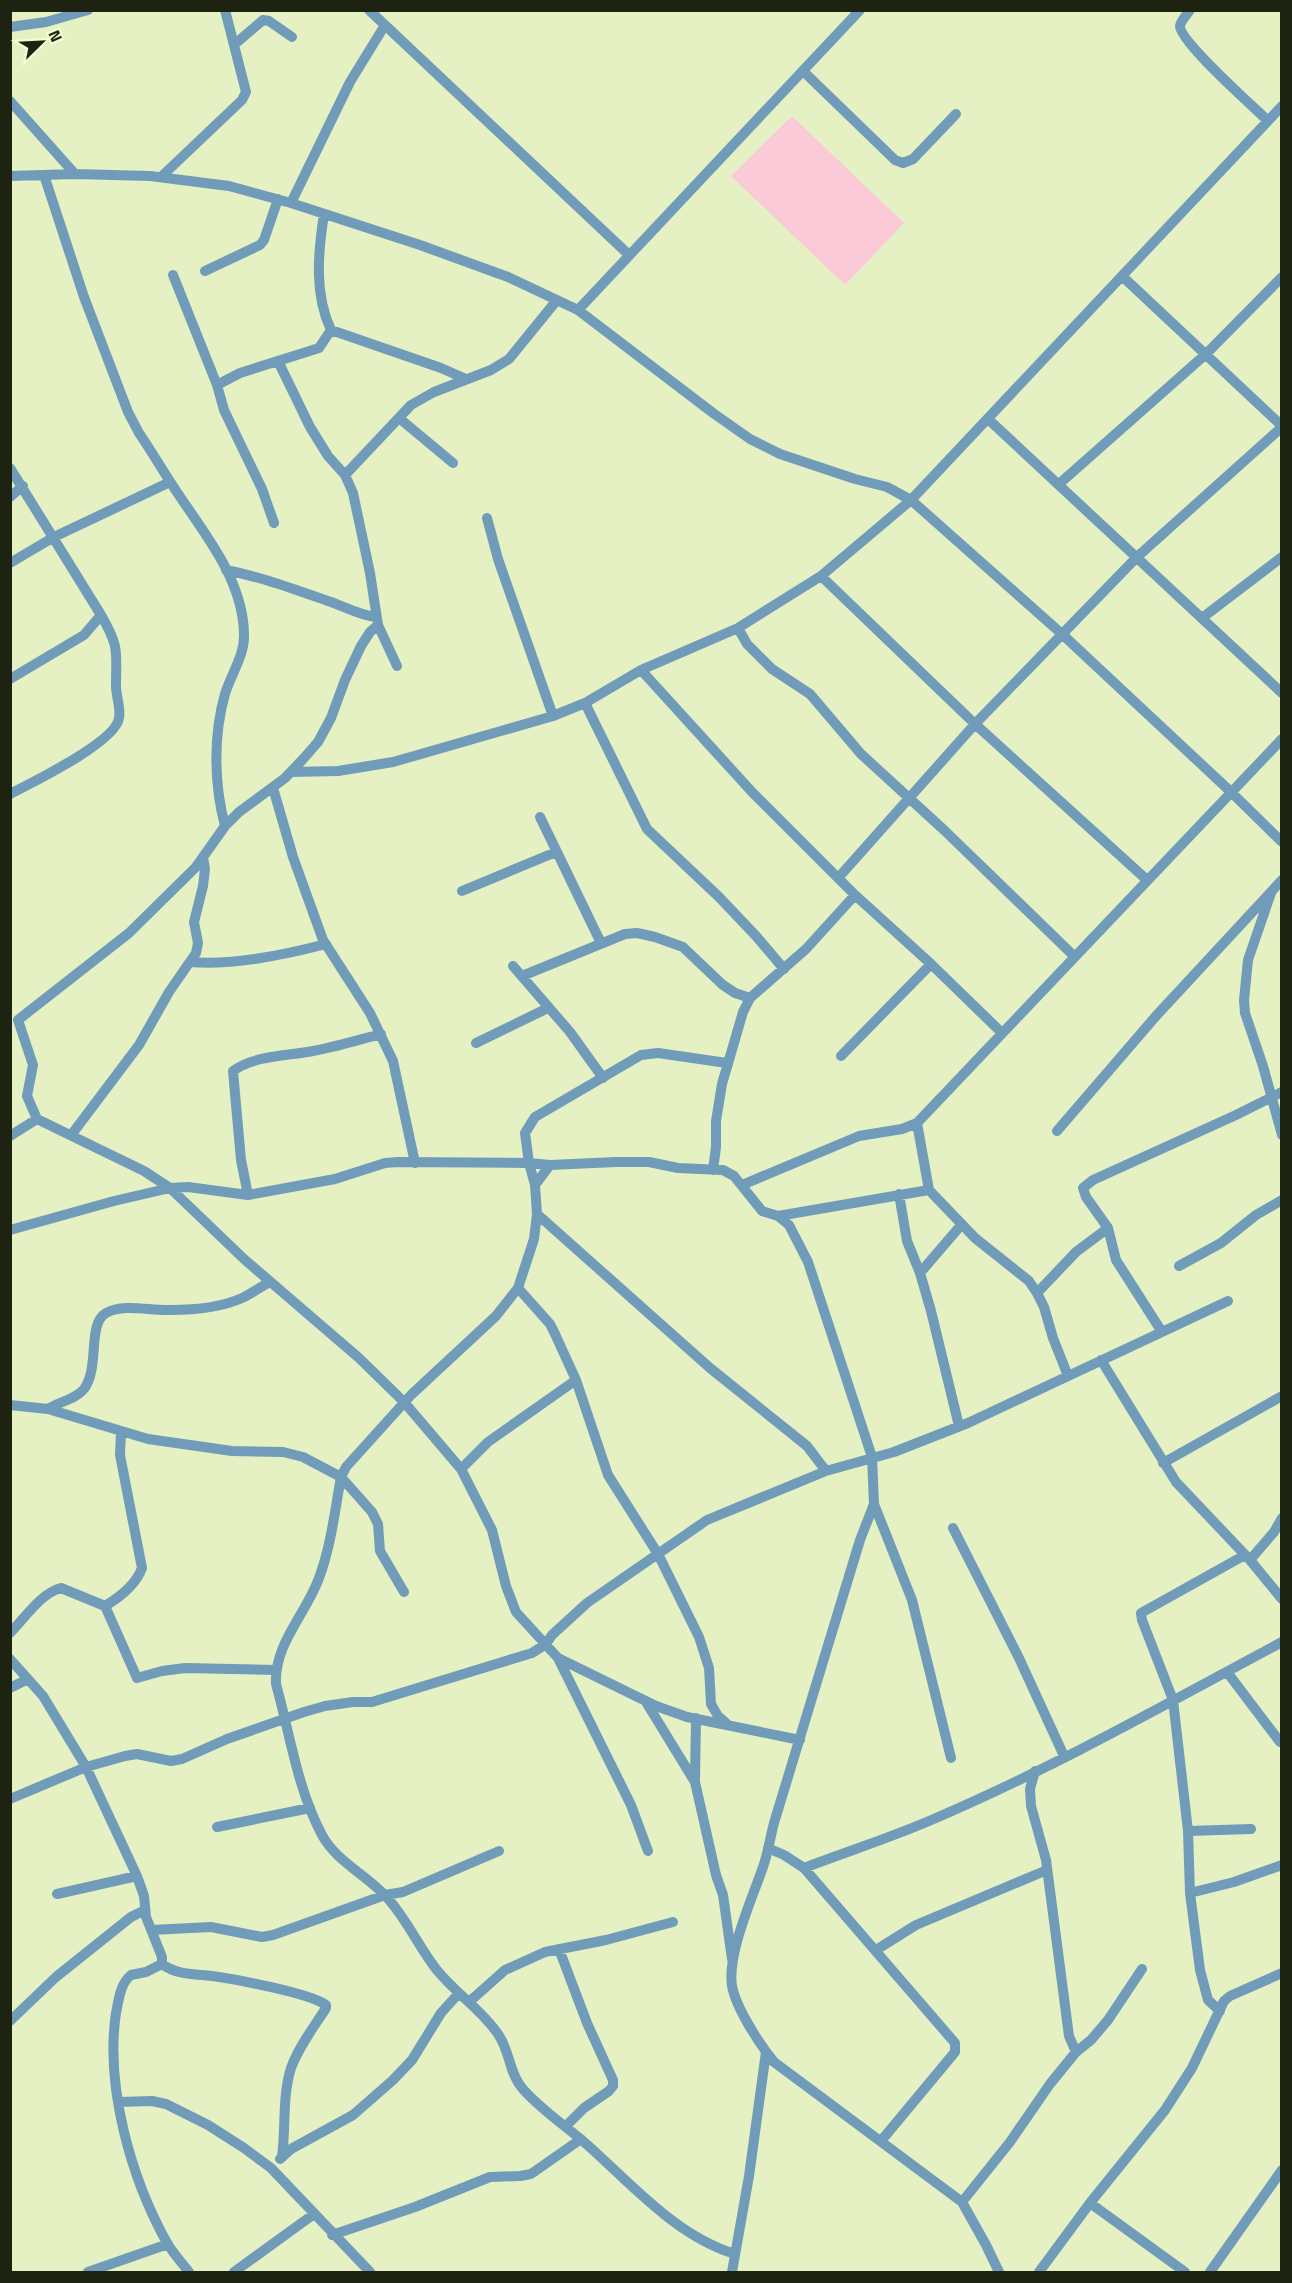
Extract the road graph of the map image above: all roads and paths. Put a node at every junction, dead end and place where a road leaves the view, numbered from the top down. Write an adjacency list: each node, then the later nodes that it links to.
1 (88, 10): 6 (street)
2 (225, 10): 10 (street)
3 (369, 10): 7 (street)
4 (860, 10): 11 (street)
5 (1190, 10): 15 (street)
6 (60, 14): 8 (street)
7 (385, 26): 21 (street); 23 (street)
8 (10, 27)
9 (292, 37): 10 (street)
10 (235, 44): 19 (street)
11 (803, 71): 14 (street); 23 (street)
12 (10, 101): 16 (street)
13 (1281, 106): 15 (street)
14 (957, 114)
15 (1268, 121): 26 (street)
16 (75, 174): 18 (street); 19 (street)
17 (10, 176): 18 (street)
18 (44, 176): 41 (street)
19 (161, 177): 20 (street)
20 (278, 199): 21 (street); 24 (street)
21 (291, 203): 22 (street)
22 (324, 214): 28 (street); 30 (street)
23 (629, 255): 29 (street)
24 (205, 271)
25 (172, 275): 34 (street)
26 (1122, 276): 31 (street); 36 (street)
27 (1281, 277): 31 (street)
28 (557, 300): 29 (street); 33 (street)
29 (578, 310): 45 (street)
30 (331, 330): 32 (street); 33 (street)
31 (1206, 354): 37 (street); 42 (street)
32 (278, 361): 34 (street); 40 (street)
33 (466, 379): 35 (street)
34 (217, 385): 47 (street)
35 (399, 418): 38 (street); 40 (street)
36 (988, 419): 42 (street); 45 (street)
37 (1281, 427): 50 (street)
38 (453, 463)
39 (10, 468): 43 (street)
40 (345, 475): 56 (street)
41 (170, 482): 48 (street); 52 (street)
42 (1059, 484): 50 (street)
43 (22, 486): 44 (street); 48 (street)
44 (10, 497)
45 (911, 500): 53 (street); 58 (street)
46 (487, 518): 64 (street)
47 (274, 523)
48 (54, 537): 51 (street); 54 (street)
49 (1281, 556): 55 (street)
50 (1137, 557): 55 (street); 58 (street)
51 (10, 562)
52 (226, 570): 56 (street); 73 (street)
53 (821, 576): 57 (street); 65 (street)
54 (101, 615): 61 (street); 70 (street)
55 (1202, 618): 62 (street)
56 (377, 621): 59 (street); 67 (street)
57 (738, 628): 60 (street); 71 (street)
58 (1063, 635): 65 (street); 69 (street)
59 (397, 666)
60 (641, 670): 63 (street); 77 (street)
61 (10, 679)
62 (1281, 693)
63 (585, 703): 64 (street); 89 (street)
64 (553, 716): 67 (street)
65 (975, 724): 71 (street); 78 (street)
66 (1281, 740): 69 (street)
67 (291, 772): 68 (street)
68 (273, 788): 73 (street); 84 (street)
69 (1231, 792): 74 (street); 78 (street)
70 (10, 794)
71 (909, 800): 77 (street); 85 (street)
72 (540, 817): 75 (street)
73 (225, 826): 76 (street)
74 (1281, 842)
75 (556, 852): 81 (street); 83 (street)
76 (203, 857): 86 (street); 94 (street)
77 (839, 877): 82 (street)
78 (1148, 880): 85 (street)
79 (1281, 880): 80 (street)
80 (1272, 890): 102 (street); 105 (street)
81 (462, 891)
82 (855, 895): 87 (street); 89 (street)
83 (601, 943): 90 (street); 91 (street)
84 (326, 944): 86 (street); 96 (street)
85 (1075, 957): 95 (street)
86 (190, 962): 106 (street)
87 (932, 964): 95 (street); 98 (street)
88 (513, 966): 90 (street)
89 (784, 969): 91 (street)
90 (522, 976): 92 (street)
91 (750, 998): 99 (street)
92 (548, 1008): 97 (street); 100 (street)
93 (10, 1011): 94 (street)
94 (18, 1020): 103 (street)
95 (1002, 1033): 104 (street)
96 (381, 1034): 109 (street); 118 (street)
97 (476, 1043)
98 (842, 1056)
99 (727, 1063): 100 (street); 112 (street)
100 (603, 1078): 110 (street)
101 (1281, 1092): 102 (street)
102 (1270, 1097): 107 (street); 123 (street)
103 (37, 1119): 106 (street); 108 (street)
104 (917, 1123): 114 (street); 116 (street)
105 (1057, 1131)
106 (72, 1134): 115 (street)
107 (1281, 1135)
108 (10, 1136)
109 (416, 1163): 110 (street); 118 (street)
110 (529, 1163): 111 (street); 113 (street)
111 (550, 1165): 112 (street); 113 (street)
112 (713, 1170): 114 (street)
113 (535, 1185): 120 (street)
114 (742, 1185): 121 (street)
115 (170, 1188): 118 (street); 124 (street); 127 (street)
116 (929, 1190): 117 (street); 122 (street)
117 (899, 1194): 121 (street); 126 (street)
118 (248, 1195)
119 (1281, 1200): 125 (street)
120 (537, 1214): 128 (street); 144 (street)
121 (778, 1216): 141 (street)
122 (963, 1224): 126 (street); 129 (street)
123 (1108, 1228): 129 (street); 131 (street)
124 (10, 1230)
125 (1179, 1266)
126 (920, 1273): 139 (street)
127 (270, 1282): 136 (street); 138 (street)
128 (518, 1288): 134 (street); 136 (street)
129 (1037, 1293): 133 (street)
130 (1228, 1301): 131 (street)
131 (1162, 1332): 132 (street)
132 (1101, 1360): 133 (street); 142 (street)
133 (1068, 1376): 139 (street)
134 (576, 1380): 143 (street); 149 (street)
135 (1281, 1396): 142 (street)
136 (404, 1402): 143 (street); 145 (street)
137 (10, 1405): 138 (street)
138 (48, 1409): 140 (street)
139 (959, 1426): 141 (street)
140 (121, 1432): 145 (street); 153 (street)
141 (872, 1457): 144 (street); 146 (street)
142 (1163, 1463): 150 (street)
143 (461, 1468): 156 (street)
144 (826, 1471): 149 (street)
145 (341, 1477): 151 (street); 159 (street)
146 (874, 1504): 169 (street); 172 (street)
147 (1281, 1518): 150 (street)
148 (953, 1528): 171 (street)
149 (658, 1554): 156 (street); 165 (street)
150 (1248, 1558): 152 (street); 163 (street)
151 (404, 1592)
152 (1281, 1599)
153 (105, 1606): 154 (street); 159 (street)
154 (10, 1633)
155 (1281, 1642): 160 (street)
156 (546, 1644): 157 (street); 166 (street)
157 (558, 1658): 164 (street); 183 (street)
158 (10, 1659): 161 (street)
159 (275, 1670): 166 (street)
160 (1227, 1671): 163 (street); 170 (street)
161 (28, 1679): 162 (street); 173 (street)
162 (10, 1688)
163 (1173, 1700): 171 (street); 180 (street)
164 (646, 1701): 167 (street); 175 (street)
165 (711, 1704): 167 (street); 168 (street)
166 (286, 1718): 173 (street); 177 (street)
167 (698, 1718): 168 (street); 175 (street)
168 (728, 1724): 169 (street)
169 (800, 1740): 181 (street)
170 (1280, 1742)
171 (1064, 1756): 174 (street)
172 (951, 1758)
173 (86, 1767): 176 (street); 187 (street)
174 (1035, 1771): 185 (street); 186 (street)
175 (695, 1782): 196 (street)
176 (10, 1799)
177 (310, 1808): 178 (street); 190 (street)
178 (217, 1827)
179 (1251, 1829): 180 (street)
180 (1188, 1831): 188 (street)
181 (768, 1848): 185 (street); 196 (street)
182 (499, 1851): 190 (street)
183 (648, 1851)
184 (1281, 1865): 188 (street)
185 (804, 1868): 195 (street)
186 (1047, 1870): 195 (street); 205 (street)
187 (137, 1876): 189 (street); 191 (street)
188 (1190, 1893): 202 (street)
189 (57, 1894)
190 (385, 1895): 193 (street); 200 (street)
191 (145, 1910): 193 (street); 203 (street)
192 (673, 1922): 194 (street)
193 (151, 1930): 197 (street)
194 (559, 1949): 201 (street); 207 (street)
195 (876, 1950): 209 (street)
196 (733, 1962): 204 (street)
197 (162, 1964): 206 (street); 210 (street)
198 (1142, 1969): 205 (street)
199 (1281, 1973): 202 (street)
200 (459, 1993): 201 (street); 210 (street)
201 (469, 2002): 207 (street)
202 (1220, 2011): 214 (street)
203 (10, 2021)
204 (766, 2052): 209 (street); 218 (street)
205 (1076, 2052): 213 (street)
206 (118, 2102): 211 (street); 217 (street)
207 (566, 2126): 208 (street)
208 (581, 2139): 216 (street); 218 (street)
209 (881, 2140): 213 (street)
210 (282, 2157): 211 (street)
211 (272, 2168): 215 (street)
212 (1281, 2170): 228 (street)
213 (962, 2202): 225 (street)
214 (1090, 2203): 226 (street); 227 (street)
215 (314, 2214): 216 (street); 221 (street)
216 (332, 2235): 222 (street)
217 (168, 2244): 219 (street); 220 (street)
218 (735, 2254): 223 (street)
219 (88, 2272)
220 (189, 2272)
221 (234, 2272)
222 (370, 2272)
223 (732, 2272)
224 (993, 2272): 225 (street)
225 (1000, 2272)
226 (1039, 2272)
227 (1185, 2272)
228 (1210, 2272)

